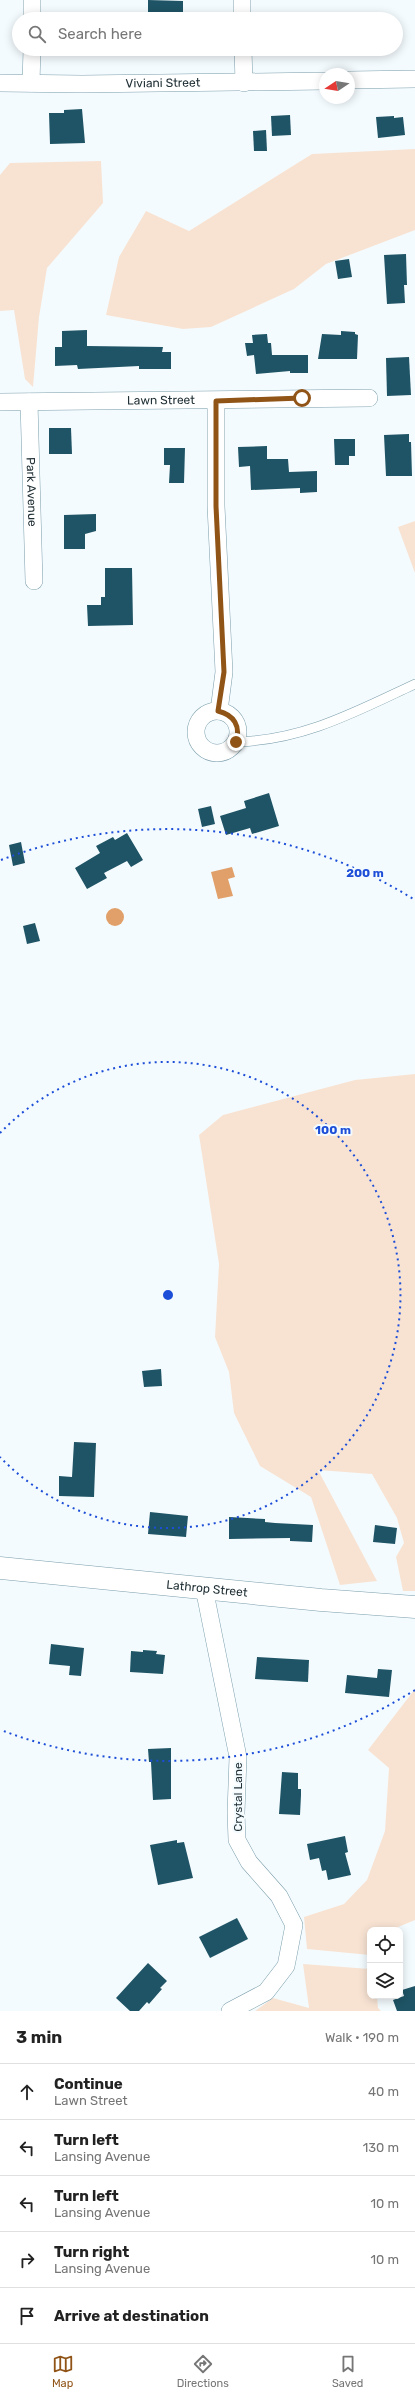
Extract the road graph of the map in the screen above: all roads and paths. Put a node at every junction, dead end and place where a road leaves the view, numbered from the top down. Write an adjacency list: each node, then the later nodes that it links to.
1 (32, 0): 3 (street)
2 (242, 0): 4 (street)
3 (32, 12)
4 (242, 12)
5 (32, 56): 11 (street)
6 (243, 56): 12 (street)
7 (415, 79): 8 (street)
8 (355, 80)
9 (319, 81): 12 (street, Viviani Street)
10 (0, 83): 11 (street, Viviani Street)
11 (31, 83): 12 (street, Viviani Street)
12 (244, 83)
13 (369, 398): 14 (street, Lawn Street)
14 (216, 401): 16 (street, Lawn Street); 19 (street)
15 (0, 402): 16 (street, Lawn Street)
16 (29, 402): 17 (street, Park Avenue)
17 (34, 581)
18 (415, 684): 20 (lane)
19 (218, 711): 20 (street); 20 (street)
20 (236, 742)
21 (0, 1568): 22 (street, Lathrop Street)
22 (204, 1588): 23 (street, Lathrop Street); 24 (street, Crystal Lane)
23 (415, 1607)
24 (230, 2011)

